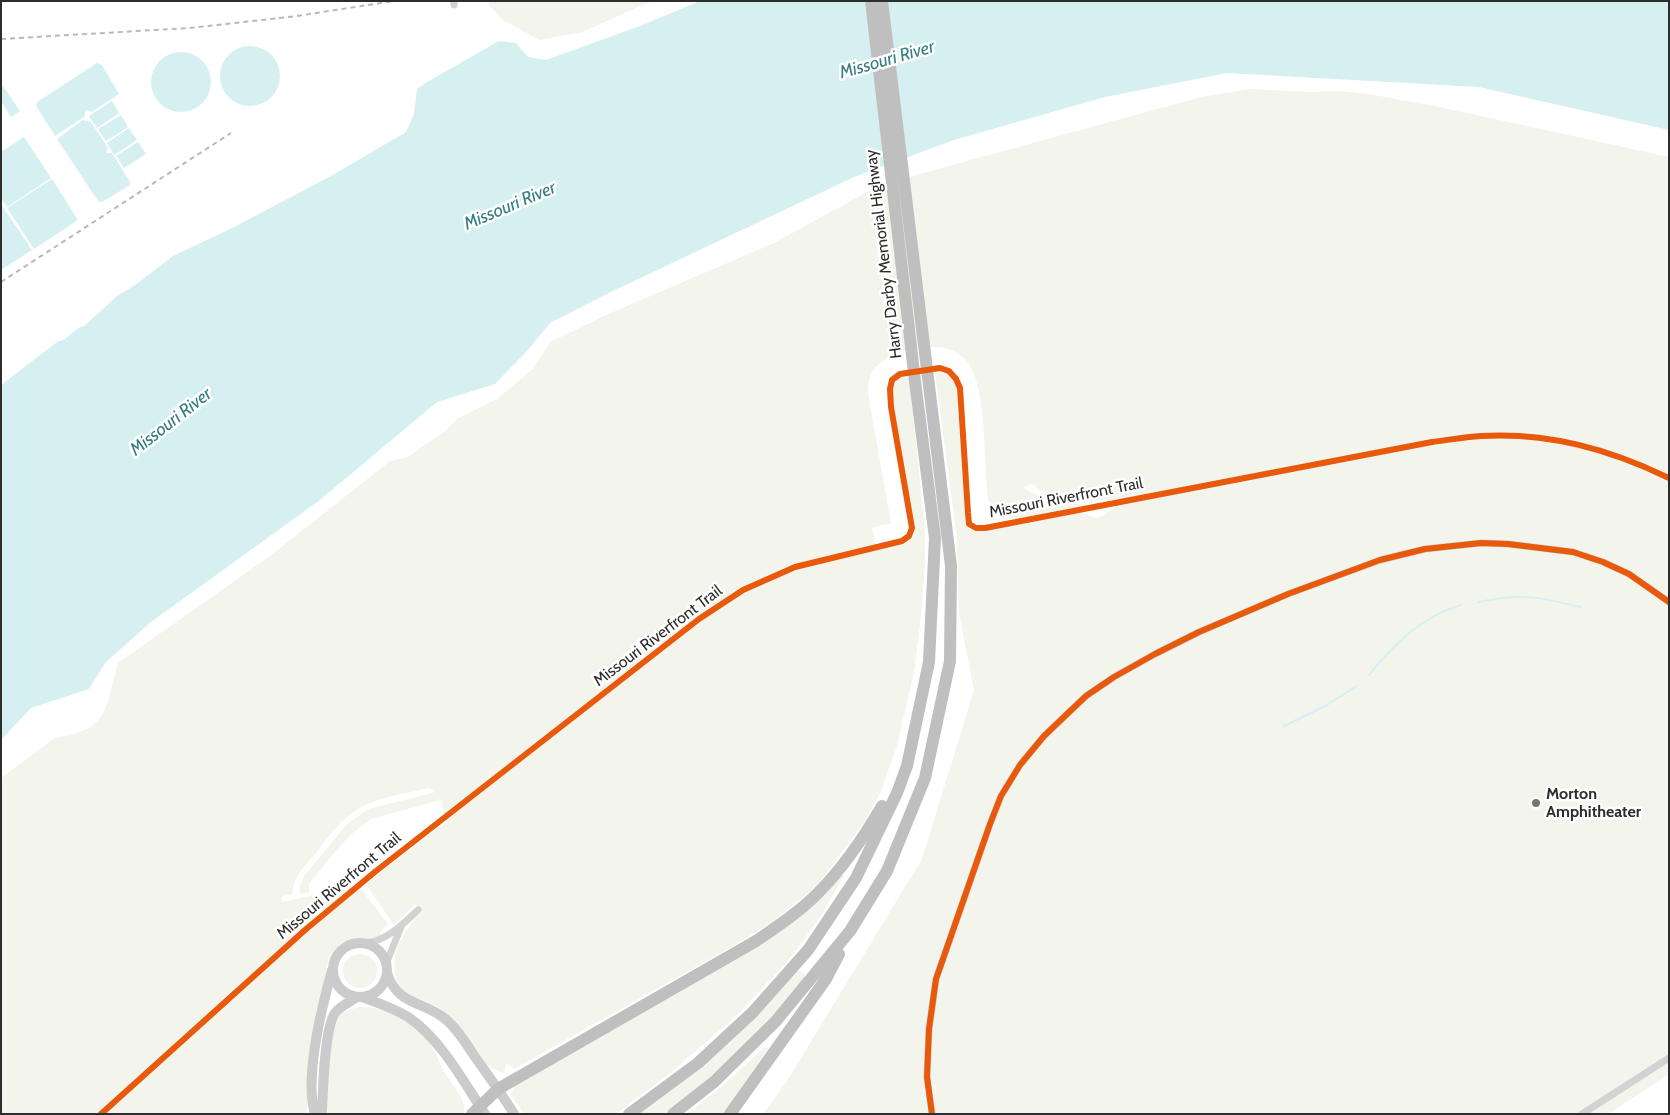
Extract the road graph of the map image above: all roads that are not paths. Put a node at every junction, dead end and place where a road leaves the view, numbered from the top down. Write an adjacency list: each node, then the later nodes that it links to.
1 (871, 1): 3 (highway, Harry Darby Memorial Highway)
2 (882, 1): 3 (highway, Harry Darby Memorial Highway)
3 (921, 380): 5 (highway, Harry Darby Memorial Highway); 8 (highway, Harry Darby Memorial Highway)
4 (1669, 602): 22 (street)
5 (907, 766): 14 (highway); 19 (highway, Harry Darby Memorial Highway)
6 (418, 910): 7 (street)
7 (401, 926): 9 (street); 11 (street)
8 (850, 931): 20 (highway, Harry Darby Memorial Highway); 21 (highway)
9 (365, 943): 10 (street); 11 (street)
10 (332, 966): 12 (street); 16 (street)
11 (387, 968): 12 (street); 14 (street)
12 (359, 997): 15 (street); 17 (street)
13 (1669, 1058): 23 (street)
14 (498, 1089): 15 (highway); 18 (street)
15 (479, 1111)
16 (314, 1114)
17 (322, 1114)
18 (514, 1114)
19 (629, 1114)
20 (673, 1114)
21 (730, 1114)
22 (932, 1114)
23 (1582, 1114)

